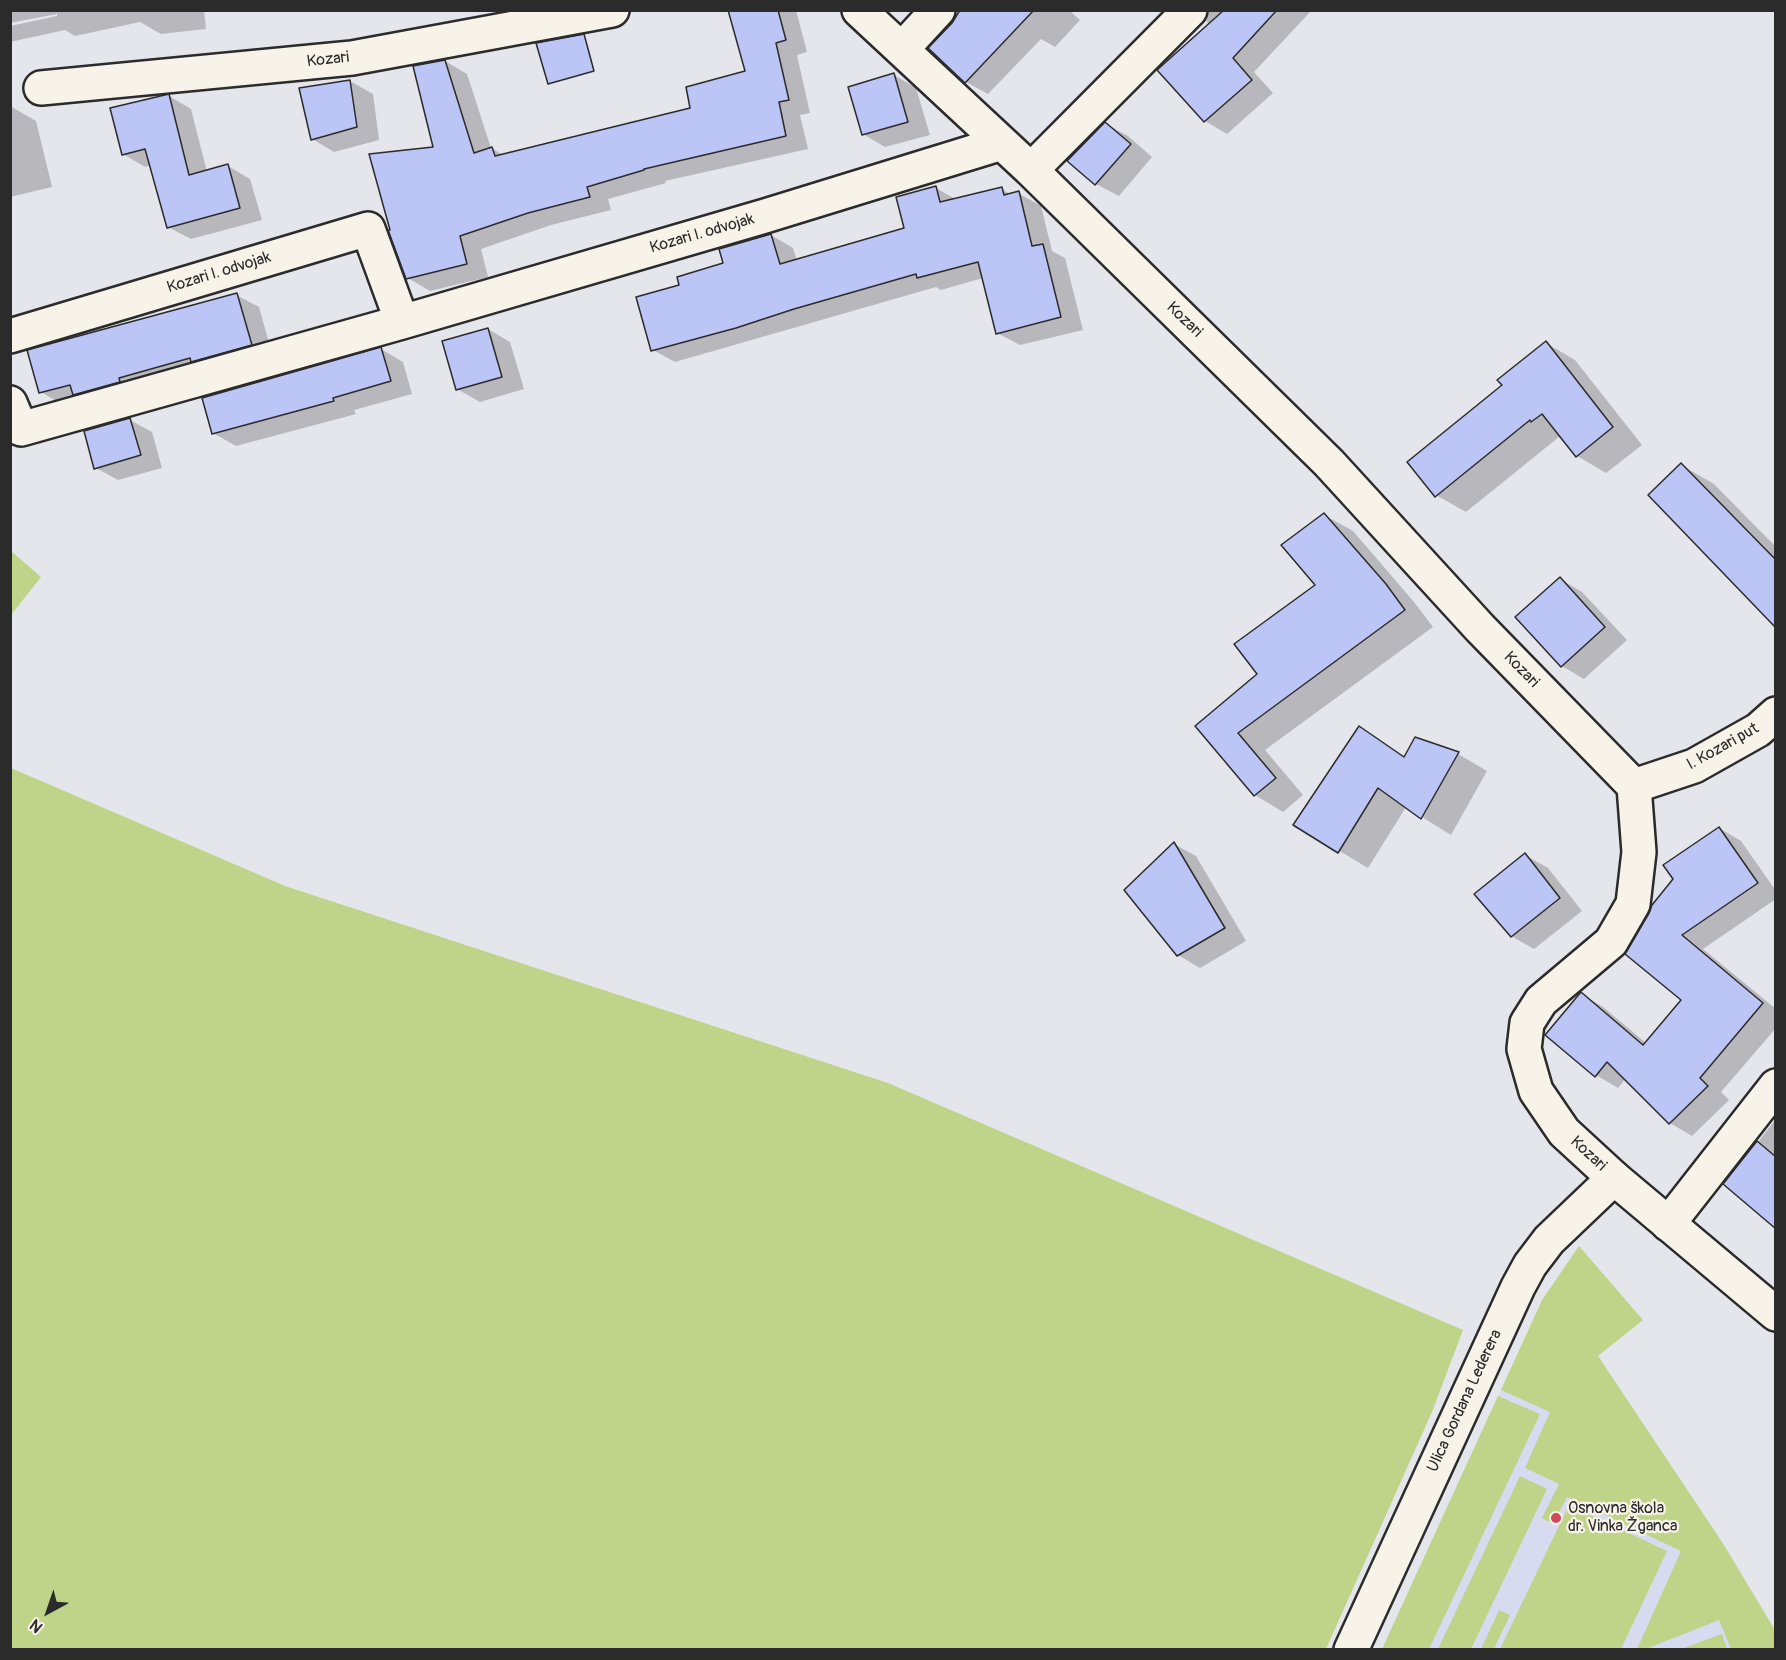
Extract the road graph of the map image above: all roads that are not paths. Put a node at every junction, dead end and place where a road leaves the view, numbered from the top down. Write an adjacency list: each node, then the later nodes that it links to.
1 (612, 10): 6 (street, Kozari)
2 (859, 10): 5 (street, Kozari)
3 (938, 10): 5 (street)
4 (1190, 10): 8 (street)
5 (902, 49): 7 (street, Kozari)
6 (41, 88)
7 (1002, 143): 8 (street, Kozari); 9 (street, Kozari I. odvojak)
8 (1030, 170): 13 (street, Kozari)
9 (402, 322): 10 (street, Kozari I. odvojak); 11 (street, Kozari I. odvojak)
10 (10, 336)
11 (14, 421)
12 (1776, 714): 13 (street, I. Kozari put)
13 (1634, 786): 15 (street, Kozari)
14 (1776, 1086): 16 (street)
15 (1614, 1178): 16 (street, Kozari); 18 (street, Ulica Gordana Lederera)
16 (1668, 1224): 17 (street, Kozari)
17 (1775, 1311)
18 (1352, 1650)

